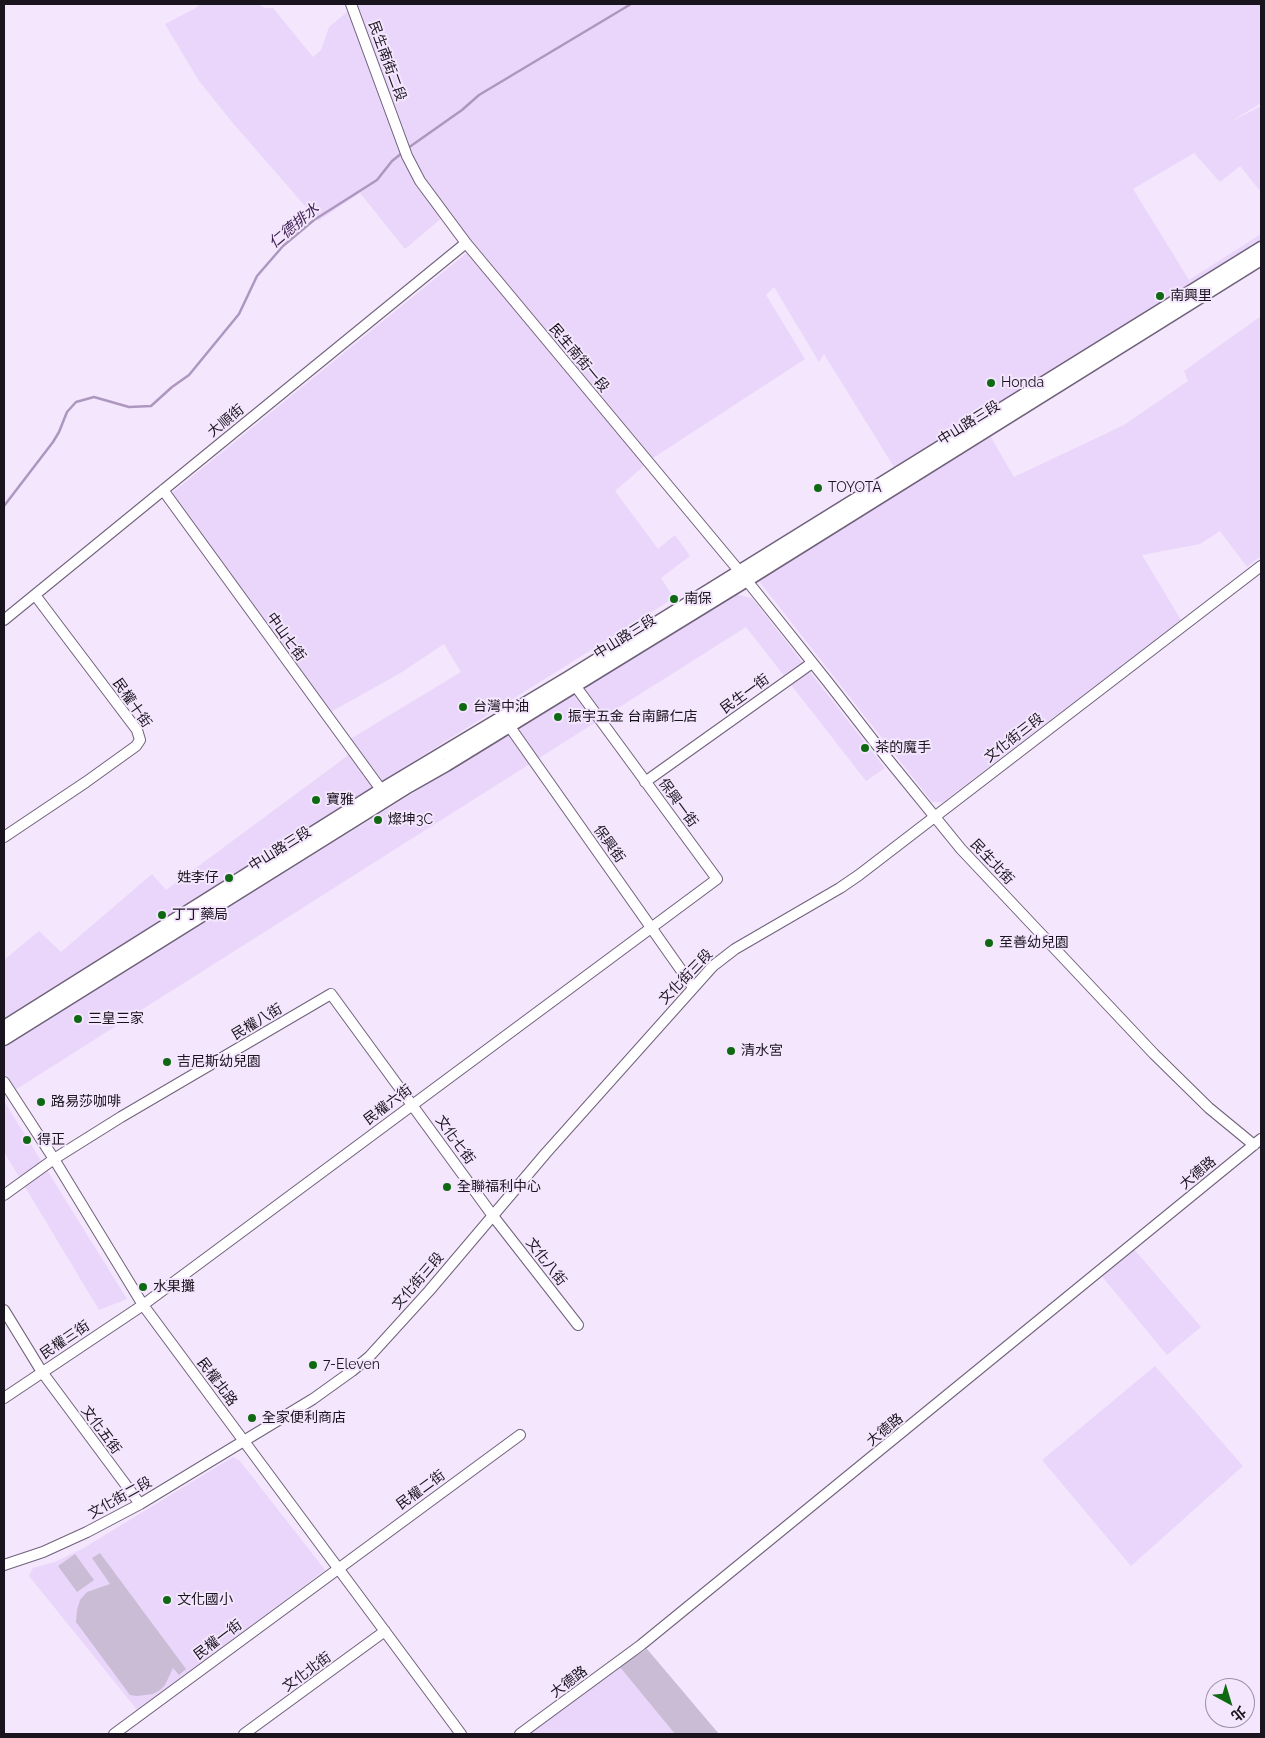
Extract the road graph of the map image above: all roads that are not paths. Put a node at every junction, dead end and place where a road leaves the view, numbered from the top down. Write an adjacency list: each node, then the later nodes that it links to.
1 (351, 4): 2 (street, 民生南街二段)
2 (407, 156): 3 (street, 民生南街一段)
3 (466, 244): 6 (street, 大順街); 8 (street, 民生南街一段)
4 (1261, 248): 8 (main road, 中山路三段)
5 (1261, 260): 8 (main road, 中山路三段)
6 (163, 490): 9 (street, 大順街); 15 (street, 中山七街)
7 (1260, 569): 16 (street, 文化街三段)
8 (743, 576): 11 (street, 民生北街); 12 (main road, 中山路三段)
9 (35, 595): 10 (street, 大順街); 17 (street, 民權十街)
10 (4, 620)
11 (812, 663): 14 (street, 民生一街); 16 (street, 民生北街)
12 (572, 682): 13 (main road, 中山路三段); 14 (street, 保興一街)
13 (506, 722): 15 (main road, 中山路三段); 18 (street, 保興街)
14 (645, 782): 18 (street, 保興一街)
15 (384, 795): 20 (main road, 中山路三段); 21 (main road, 中山路三段)
16 (934, 817): 19 (street, 文化街三段); 24 (street, 民生北街)
17 (4, 837)
18 (650, 927): 19 (street, 保興街); 23 (street, 民權六街)
19 (693, 986): 27 (street, 文化街三段)
20 (4, 1026)
21 (4, 1040)
22 (4, 1082): 25 (street, 民權北路)
23 (412, 1104): 25 (street, 民權八街); 27 (street, 文化七街); 28 (street, 民權六街)
24 (1257, 1142): 42 (street, 大德路)
25 (54, 1159): 26 (street); 28 (street, 民權北路)
26 (4, 1195)
27 (493, 1216): 30 (street, 文化八街); 34 (street, 文化街三段)
28 (142, 1304): 31 (street, 民權三街); 34 (street, 民權北路)
29 (4, 1310): 31 (street, 文化五街)
30 (578, 1325)
31 (42, 1372): 32 (street, 民權三街); 35 (street, 文化五街)
32 (4, 1398)
33 (520, 1435): 37 (street, 民權二街)
34 (243, 1440): 35 (street, 文化街二段); 37 (street, 民權北路)
35 (140, 1504): 36 (street, 文化街二段)
36 (4, 1565)
37 (338, 1568): 38 (street, 民權北路); 39 (street, 民權一街)
38 (385, 1631): 40 (street, 文化北街); 41 (street, 民權北路)
39 (114, 1734)
40 (244, 1734)
41 (461, 1734)
42 (520, 1734)

